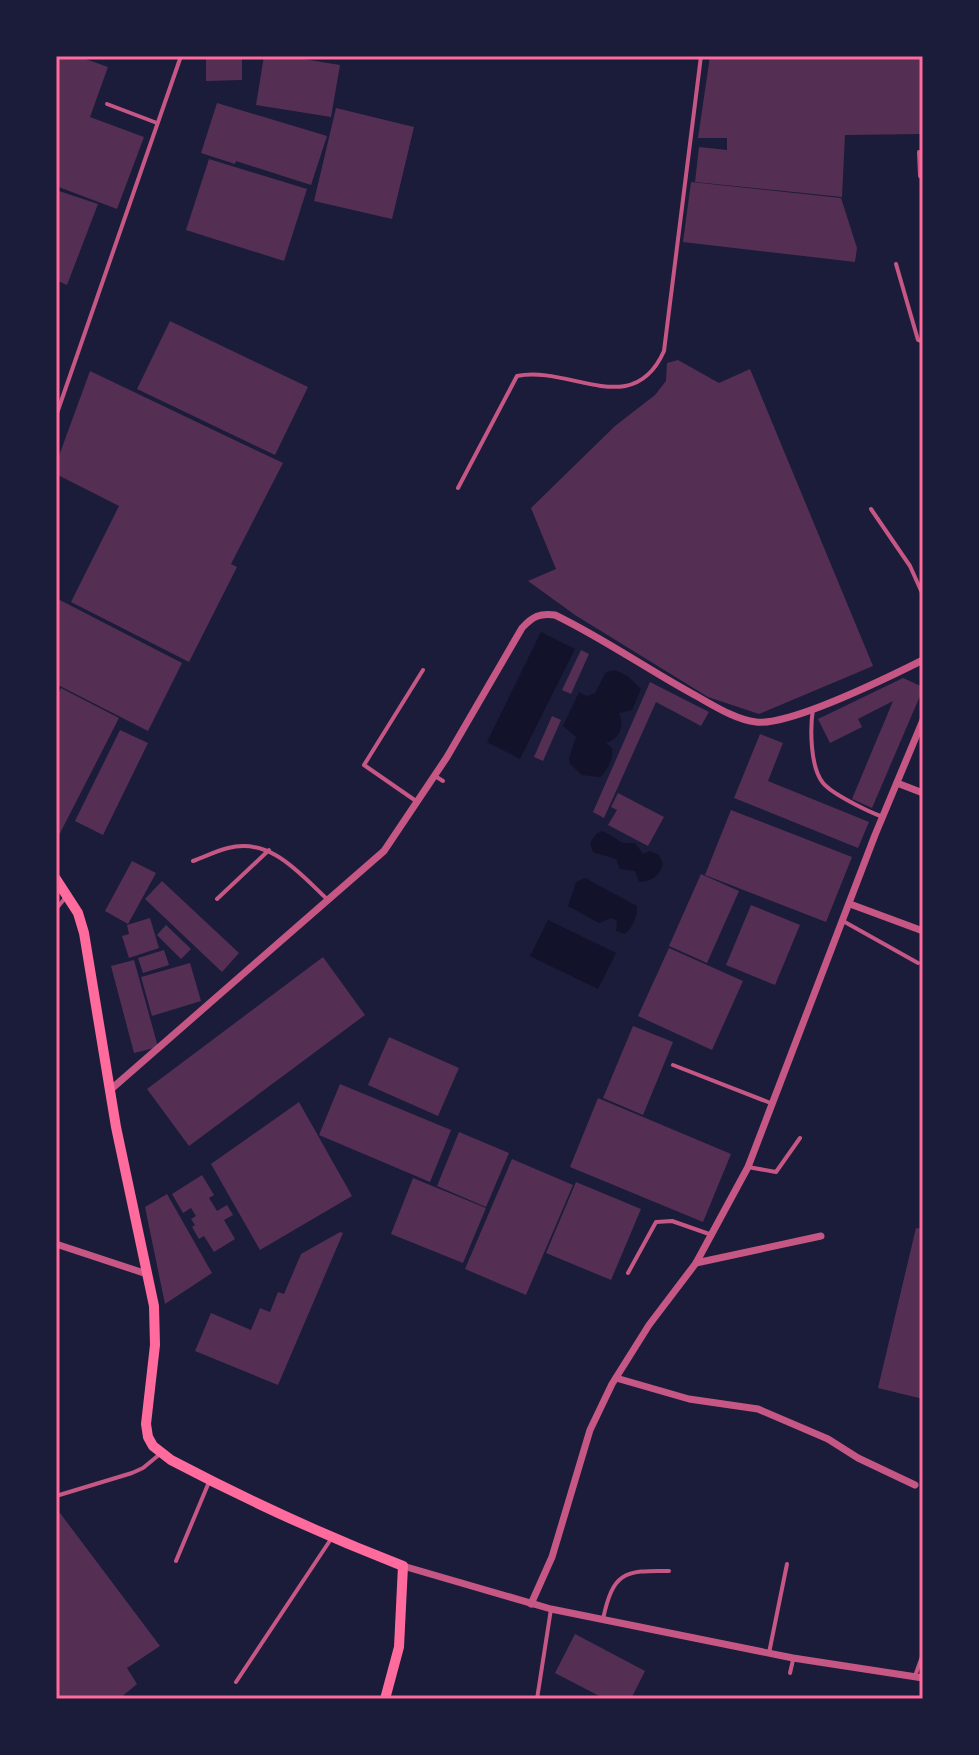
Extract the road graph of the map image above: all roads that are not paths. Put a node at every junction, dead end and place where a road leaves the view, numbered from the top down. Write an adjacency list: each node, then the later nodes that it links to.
1 (181, 56): 4 (lane)
2 (701, 56): 10 (lane)
3 (107, 104): 4 (lane)
4 (157, 124): 9 (lane)
5 (919, 152): 6 (lane)
6 (923, 179)
7 (896, 264): 8 (lane)
8 (923, 342)
9 (56, 416)
10 (458, 488)
11 (871, 509): 12 (lane)
12 (923, 595)
13 (921, 665): 15 (street)
14 (423, 670): 21 (lane)
15 (813, 709): 17 (street); 22 (lane)
16 (923, 720): 19 (street)
17 (435, 776): 18 (lane); 21 (street)
18 (443, 781)
19 (897, 783): 20 (street); 22 (street)
20 (923, 793)
21 (418, 802): 28 (street)
22 (883, 817): 29 (street)
23 (269, 850): 24 (lane); 27 (lane); 28 (lane)
24 (193, 861)
25 (56, 879): 26 (main road)
26 (68, 895): 30 (lane); 35 (main road)
27 (217, 899)
28 (328, 900): 35 (street)
29 (850, 904): 31 (street); 32 (street)
30 (56, 909)
31 (843, 921): 33 (lane); 36 (street)
32 (923, 931)
33 (918, 963)
34 (673, 1065): 36 (lane)
35 (109, 1091): 44 (main road)
36 (773, 1104): 38 (street)
37 (800, 1138): 38 (lane)
38 (748, 1167): 39 (street)
39 (712, 1235): 42 (street); 43 (lane)
40 (821, 1236): 42 (street)
41 (56, 1244): 44 (street)
42 (696, 1263): 45 (street)
43 (628, 1273)
44 (147, 1274): 46 (main road)
45 (616, 1378): 48 (street); 55 (street)
46 (161, 1454): 47 (main road); 49 (lane)
47 (210, 1481): 50 (main road); 51 (lane)
48 (915, 1485)
49 (56, 1496)
50 (331, 1539): 53 (main road); 63 (lane)
51 (176, 1561)
52 (787, 1564): 58 (lane)
53 (403, 1566): 55 (street); 64 (main road)
54 (669, 1571): 57 (lane)
55 (531, 1604): 56 (street)
56 (551, 1609): 57 (street); 65 (lane)
57 (603, 1619): 58 (street)
58 (769, 1653): 60 (street)
59 (923, 1654): 62 (lane)
60 (793, 1658): 61 (lane); 62 (street)
61 (790, 1673)
62 (919, 1677)
63 (236, 1682)
64 (385, 1699)
65 (537, 1699)

